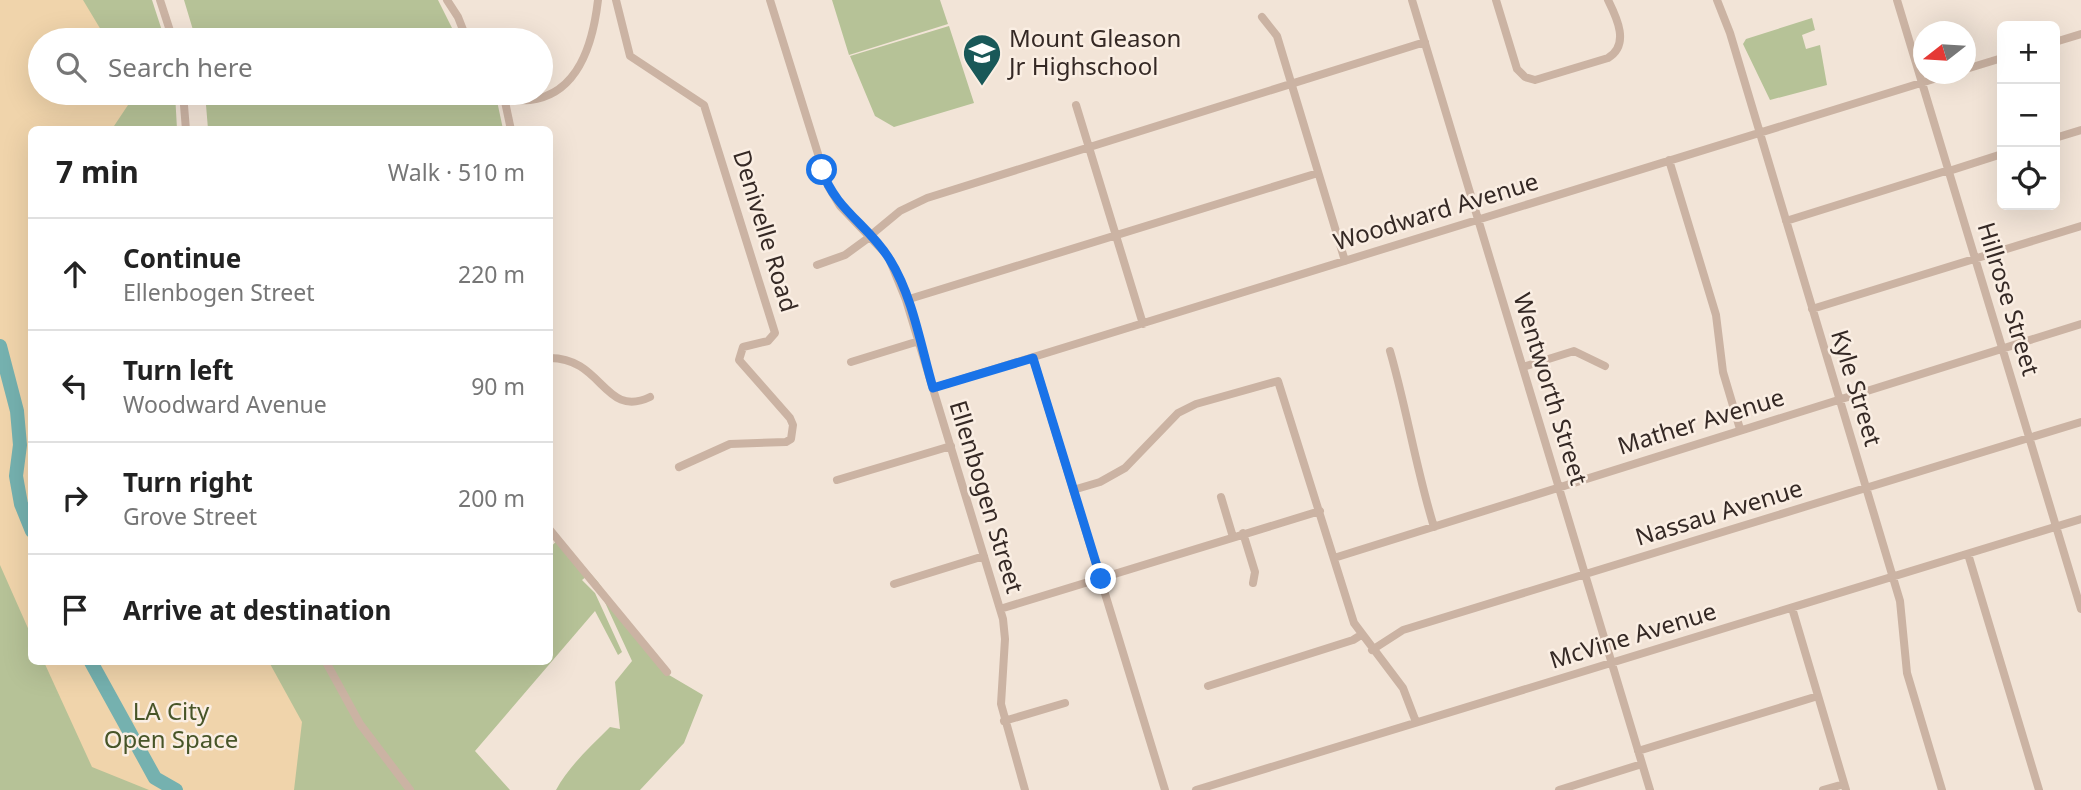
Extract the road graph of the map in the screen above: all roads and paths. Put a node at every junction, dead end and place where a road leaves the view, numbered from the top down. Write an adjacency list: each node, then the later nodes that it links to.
1 (160, 0): 12 (street)
2 (447, 0): 13 (street)
3 (598, 0): 23 (street)
4 (617, 0): 64 (street, Denivelle Road)
5 (770, 0): 40 (street, Ellenbogen Street)
6 (1412, 0): 16 (street, Wentworth Street)
7 (1496, 0): 8 (street)
8 (1608, 0)
9 (1717, 0): 30 (street, Kyle Street)
10 (1897, 0): 17 (street, Hillrose Street)
11 (1262, 17): 20 (street)
12 (169, 28)
13 (462, 28)
14 (2081, 34): 15 (street)
15 (2060, 40)
16 (1425, 42): 20 (street); 37 (street, Wentworth Street)
17 (1913, 52)
18 (1997, 59): 19 (street)
19 (1976, 66)
20 (1291, 84): 32 (street); 36 (street)
21 (1915, 84): 30 (street, Woodward Avenue)
22 (1923, 84): 35 (street, Hillrose Street)
23 (553, 91)
24 (184, 105): 27 (street)
25 (504, 105): 28 (street)
26 (1076, 105): 32 (street)
27 (186, 126)
28 (510, 126)
29 (2081, 130): 31 (street)
30 (1759, 132): 34 (street, Woodward Avenue); 38 (street, Kyle Street)
31 (2060, 136)
32 (1089, 147): 40 (street); 41 (street)
33 (1997, 156): 35 (street)
34 (1669, 160): 37 (street, Woodward Avenue); 61 (street)
35 (1949, 170): 38 (street); 42 (street, Hillrose Street)
36 (1318, 173): 41 (street); 43 (street)
37 (1478, 219): 43 (street, Woodward Avenue); 56 (street, Wentworth Street)
38 (1786, 221): 46 (street, Kyle Street)
39 (2081, 226): 42 (street)
40 (871, 235): 44 (street); 45 (street, Ellenbogen Street)
41 (1116, 236): 45 (street); 47 (street)
42 (1976, 259): 46 (street); 50 (street, Hillrose Street)
43 (1345, 261): 47 (street, Woodward Avenue)
44 (817, 265)
45 (906, 300): 49 (street, Ellenbogen Street)
46 (1812, 309): 59 (street, Kyle Street)
47 (1143, 324): 53 (street, Woodward Avenue)
48 (2081, 324): 50 (street, Mather Avenue)
49 (919, 341): 54 (street); 57 (street, Ellenbogen Street)
50 (2002, 348): 59 (street, Mather Avenue); 62 (street, Hillrose Street)
51 (1390, 351): 72 (street)
52 (553, 358): 58 (street)
53 (1033, 358): 57 (street, Woodward Avenue); 68 (street)
54 (851, 362)
55 (1605, 366): 56 (street)
56 (1523, 367): 66 (street, Wentworth Street)
57 (933, 388): 63 (street, Ellenbogen Street)
58 (650, 397)
59 (1839, 399): 61 (street, Mather Avenue); 67 (street, Kyle Street)
60 (2081, 422): 62 (street, Nassau Avenue)
61 (1740, 429): 66 (street, Mather Avenue)
62 (2029, 438): 67 (street, Nassau Avenue); 73 (street, Hillrose Street)
63 (951, 446): 65 (street); 78 (street, Ellenbogen Street)
64 (679, 467)
65 (837, 480)
66 (1559, 486): 72 (street, Mather Avenue); 80 (street, Wentworth Street)
67 (1866, 488): 80 (street, Nassau Avenue); 81 (street, Kyle Street)
68 (1073, 490): 70 (street); 82 (street)
69 (1221, 497): 76 (street)
70 (1320, 511): 74 (street); 79 (street)
71 (2081, 519): 73 (street, McVine Avenue)
72 (1434, 527): 79 (street, Mather Avenue)
73 (2056, 527): 77 (street, McVine Avenue); 87 (street, Hillrose Street)
74 (1243, 533): 76 (street); 83 (street)
75 (553, 534): 92 (street)
76 (1233, 537): 82 (street)
77 (1968, 554): 81 (street, McVine Avenue); 110 (street)
78 (984, 556): 84 (street); 86 (street, Ellenbogen Street)
79 (1334, 558): 88 (street)
80 (1585, 574): 89 (street, Nassau Avenue); 90 (street, Wentworth Street)
81 (1893, 577): 85 (street, McVine Avenue); 109 (street, Kyle Street)
82 (1101, 579): 86 (street); 104 (street)
83 (1253, 583)
84 (894, 584)
85 (1792, 608): 90 (street, McVine Avenue); 94 (street)
86 (1000, 609): 96 (street, Ellenbogen Street)
87 (2081, 609)
88 (1360, 635): 89 (street); 93 (street)
89 (1372, 650): 97 (street)
90 (1612, 663): 97 (street, McVine Avenue); 98 (street, Wentworth Street)
91 (328, 665): 102 (street)
92 (667, 672)
93 (1208, 686)
94 (1818, 696): 98 (street); 101 (street)
95 (1065, 703): 96 (street)
96 (1004, 722): 103 (street, Ellenbogen Street)
97 (1416, 722): 100 (street, McVine Avenue)
98 (1638, 751): 99 (street, Wentworth Street)
99 (1642, 764): 106 (street); 107 (street, Wentworth Street)
100 (1213, 787): 105 (street, McVine Avenue)
101 (1845, 787): 108 (street)
102 (410, 790)
103 (1025, 790)
104 (1165, 790)
105 (1196, 790)
106 (1559, 790)
107 (1650, 790)
108 (1823, 790)
109 (1942, 790)
110 (2039, 790)

